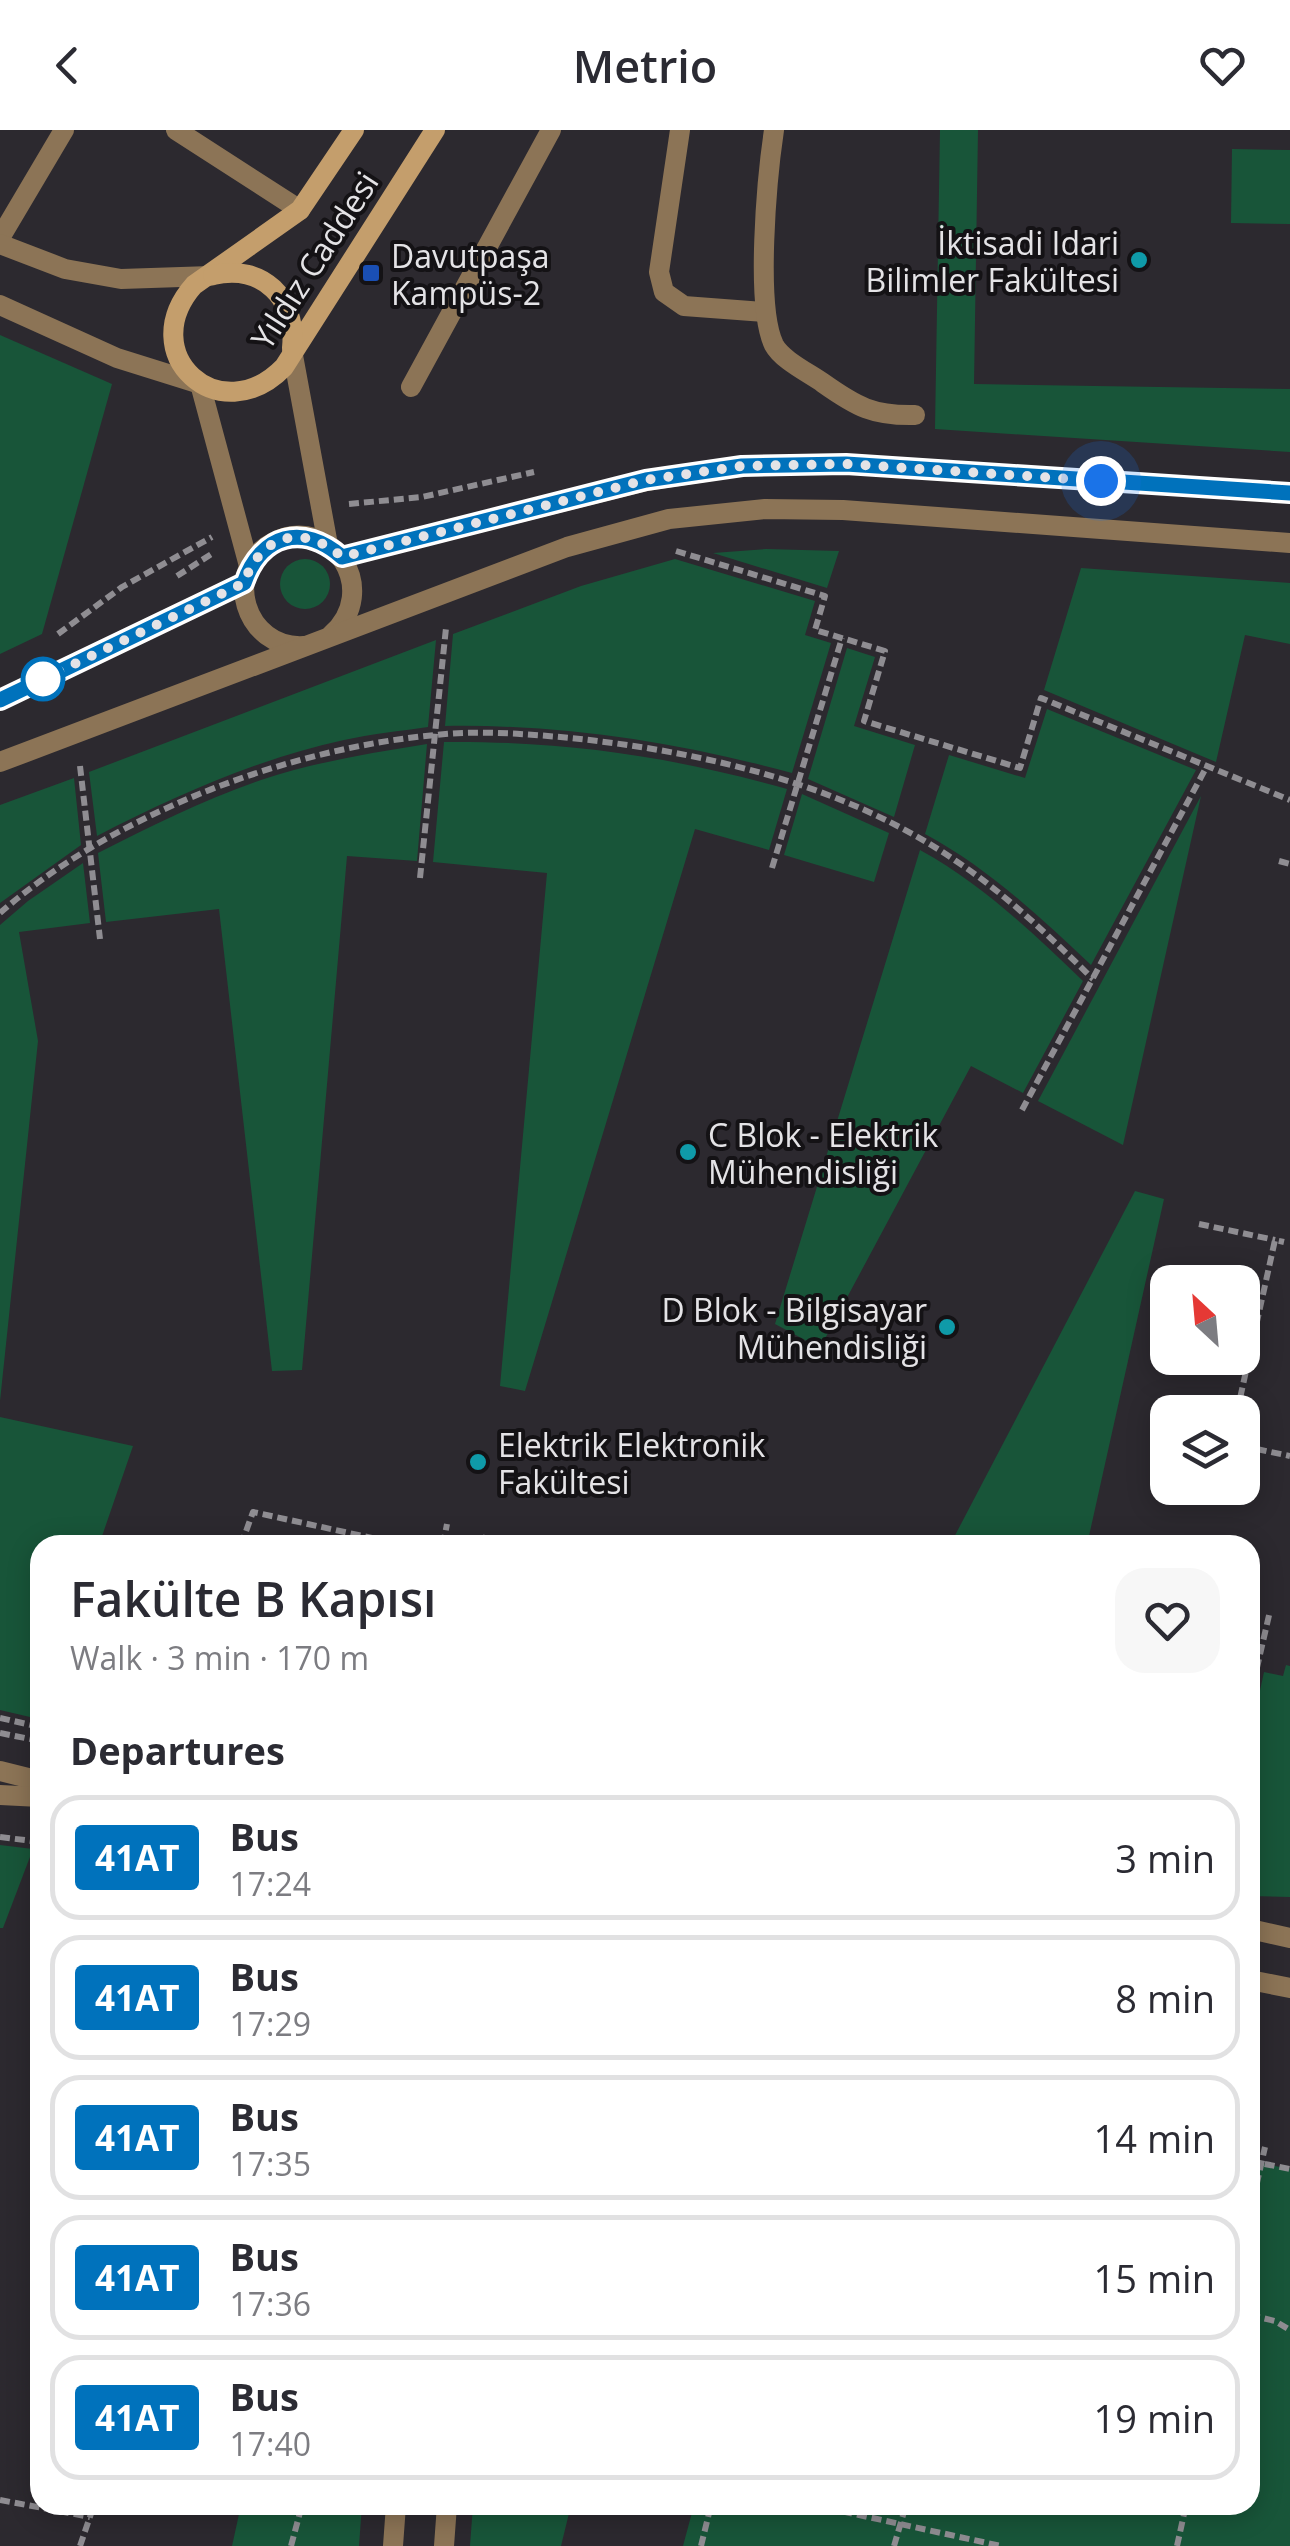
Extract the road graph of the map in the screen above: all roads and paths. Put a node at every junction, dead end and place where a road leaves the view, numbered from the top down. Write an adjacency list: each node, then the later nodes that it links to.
1 (64, 130): 9 (street)
2 (176, 130): 8 (street)
3 (354, 130): 8 (main road)
4 (435, 130): 13 (main road, Yıldız Caddesi)
5 (551, 130): 15 (street)
6 (680, 130): 12 (street)
7 (774, 130): 12 (street)
8 (300, 210): 10 (main road)
9 (0, 241): 10 (street)
10 (211, 276): 13 (main road); 14 (main road)
11 (0, 305): 14 (street, Yıldız Caddesi)
12 (764, 312): 16 (street)
13 (292, 350): 14 (main road, Yıldız Caddesi); 21 (street)
14 (200, 384): 18 (street)
15 (411, 386)
16 (915, 416)
17 (1290, 494): 21 (street)
18 (238, 523): 24 (street); 29 (path)
19 (1290, 542): 30 (street)
20 (698, 547): 22 (path)
21 (335, 551): 24 (street); 30 (street)
22 (675, 551): 23 (path); 28 (path)
23 (662, 554)
24 (246, 574): 30 (street); 31 (street)
25 (462, 622): 26 (path)
26 (446, 628): 27 (path); 32 (path)
27 (428, 635)
28 (842, 638): 34 (path); 36 (path)
29 (46, 642)
30 (318, 642): 33 (street)
31 (0, 700)
32 (436, 734): 36 (path); 38 (path); 42 (path)
33 (0, 762)
34 (1207, 766): 37 (path); 45 (path)
35 (63, 773): 38 (path)
36 (798, 783): 41 (path); 45 (path)
37 (1290, 800)
38 (90, 849): 43 (path); 44 (path)
39 (1279, 862): 40 (path)
40 (1290, 864)
41 (772, 868)
42 (420, 878)
43 (0, 913)
44 (100, 939)
45 (1093, 980): 46 (path)
46 (1022, 1110)
47 (1199, 1224): 48 (path)
48 (1242, 1395)
49 (1260, 1450): 50 (path)
50 (1290, 1456)
51 (447, 1524): 55 (path)
52 (487, 1532): 56 (path)
53 (244, 1535): 54 (path)
54 (358, 1535)
55 (444, 1535)
56 (486, 1535)
57 (1270, 1611): 58 (path)
58 (1260, 1654)
59 (0, 1718): 60 (path)
60 (30, 1725)
61 (0, 1733): 62 (path)
62 (30, 1739)
63 (0, 1771): 64 (street)
64 (30, 1778)
65 (0, 1796): 66 (street)
66 (30, 1797)
67 (0, 1837): 68 (path)
68 (30, 1841)
69 (1260, 1931): 70 (street)
70 (1290, 1938)
71 (1260, 1982): 72 (street)
72 (1290, 1988)
73 (1266, 2146): 74 (path)
74 (1261, 2163): 75 (path); 76 (path)
75 (1260, 2168)
76 (1290, 2169)
77 (1260, 2317): 78 (path)
78 (1290, 2330)
79 (0, 2500): 80 (path)
80 (30, 2506)
81 (79, 2515): 89 (path)
82 (300, 2515): 92 (path)
83 (395, 2515): 93 (street)
84 (446, 2515): 94 (street)
85 (709, 2515): 95 (path)
86 (858, 2515): 90 (path)
87 (902, 2515): 90 (path)
88 (1184, 2515): 98 (path)
89 (90, 2517): 91 (path)
90 (899, 2524): 96 (path); 97 (path)
91 (80, 2546)
92 (292, 2546)
93 (393, 2546)
94 (444, 2546)
95 (701, 2546)
96 (894, 2546)
97 (1001, 2546)
98 (1176, 2546)

